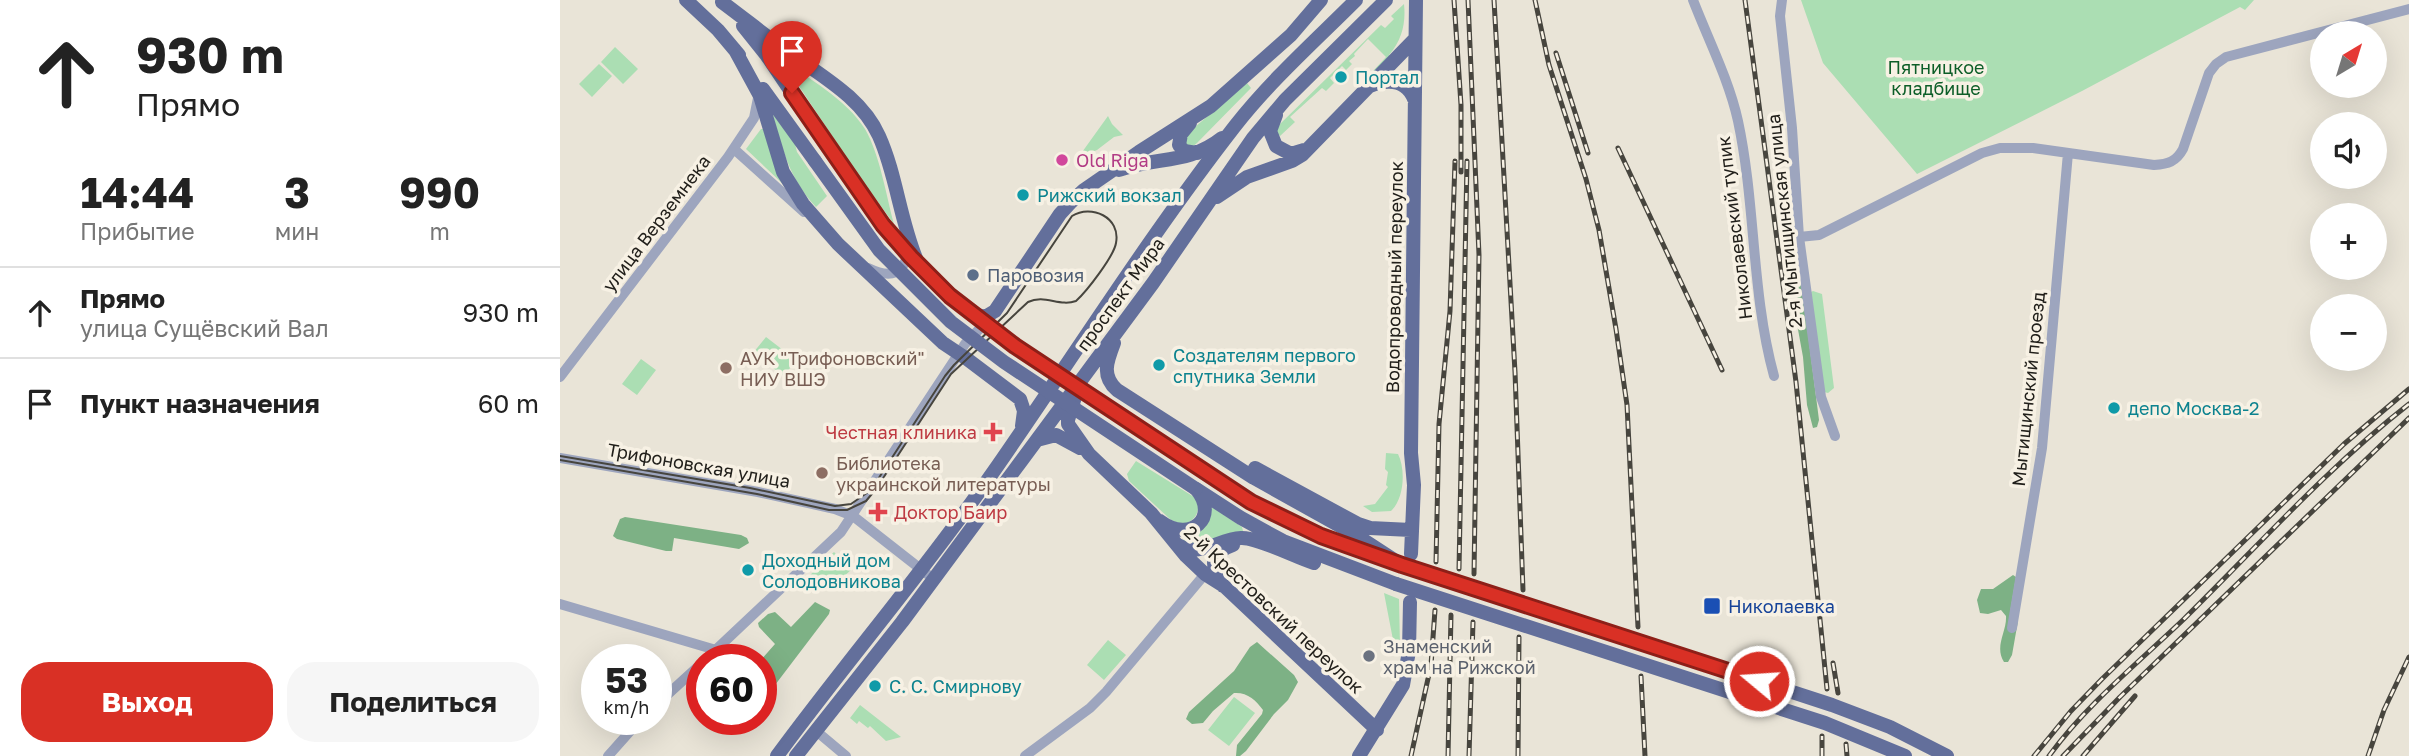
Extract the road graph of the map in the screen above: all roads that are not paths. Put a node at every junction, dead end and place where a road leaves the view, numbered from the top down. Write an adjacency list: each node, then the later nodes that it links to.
1 (686, 0): 11 (main road)
2 (1321, 0): 16 (main road)
3 (1356, 0): 17 (main road, проспект Мира)
4 (1386, 0): 14 (main road, проспект Мира)
5 (1416, 0): 10 (main road, Водопроводный переулок)
6 (1693, 0): 31 (street, Николаевский тупик)
7 (1782, 0): 24 (street, 2-я Мытищинская улица)
8 (721, 1): 25 (main road); 46 (main road, bridge)
9 (2409, 9): 21 (street)
10 (1415, 39): 13 (main road); 15 (main road, Водопроводный переулок)
11 (735, 50): 12 (main road); 40 (main road, bridge)
12 (754, 82): 19 (street, улица Верземнека); 26 (main road)
13 (1369, 86): 15 (main road); 18 (main road)
14 (1285, 100): 18 (main road); 23 (main road, проспект Мира)
15 (1415, 101): 43 (main road, Водопроводный переулок)
16 (1196, 117): 20 (main road); 22 (main road)
17 (1236, 125): 20 (main road); 34 (main road, проспект Мира)
18 (1316, 141): 23 (main road)
19 (734, 149): 26 (street); 32 (street, улица Верземнека)
20 (1205, 150): 22 (main road)
21 (2068, 153): 24 (street); 54 (street, Мытищинский проезд)
22 (1108, 175): 28 (main road)
23 (1200, 215): 29 (main road, проспект Мира)
24 (1799, 237): 35 (street, 2-я Мытищинская улица)
25 (909, 240): 27 (street); 28 (main road)
26 (838, 244): 27 (main road)
27 (857, 261): 30 (main road)
28 (995, 311): 30 (street)
29 (1121, 327): 33 (main road, проспект Мира); 36 (main road)
30 (958, 354): 34 (main road); 42 (street)
31 (1774, 376)
32 (560, 377)
33 (1080, 381): 37 (main road, проспект Мира); 38 (main road, 2-й Крестовский переулок)
34 (1019, 434): 47 (main road, проспект Мира)
35 (1835, 436)
36 (1190, 437): 43 (main road); 46 (main road)
37 (1037, 440): 38 (main road, 2-й Крестовский переулок); 50 (main road, проспект Мира)
38 (1089, 454): 41 (main road, 2-й Крестовский переулок)
39 (560, 458): 42 (street, Трифоновская улица)
40 (1196, 489): 41 (main road); 48 (main road)
41 (1151, 513): 44 (main road, 2-й Крестовский переулок)
42 (853, 516): 47 (street, Трифоновская улица); 56 (street)
43 (1411, 530): 46 (main road, Водопроводный переулок)
44 (1174, 542): 45 (main road); 49 (main road, 2-й Крестовский переулок)
45 (1275, 549): 48 (main road); 51 (main road)
46 (1406, 560): 69 (main road, bridge)
47 (922, 570): 50 (street, Трифоновская улица); 63 (main road, проспект Мира)
48 (1365, 573): 68 (main road, bridge)
49 (1205, 574): 51 (main road, 2-й Крестовский переулок); 66 (street)
50 (934, 580): 59 (main road, проспект Мира)
51 (1224, 586): 60 (main road, 2-й Крестовский переулок)
52 (1410, 602): 60 (main road)
53 (560, 604): 55 (street)
54 (2012, 628)
55 (696, 644)
56 (722, 644)
57 (686, 677): 58 (street)
58 (672, 690)
59 (815, 730): 64 (main road, проспект Мира); 65 (street)
60 (1377, 730): 67 (main road)
61 (627, 735): 62 (street)
62 (608, 756)
63 (777, 756)
64 (796, 756)
65 (846, 756)
66 (1026, 756)
67 (1359, 756)
68 (1905, 756)
69 (1947, 756)

